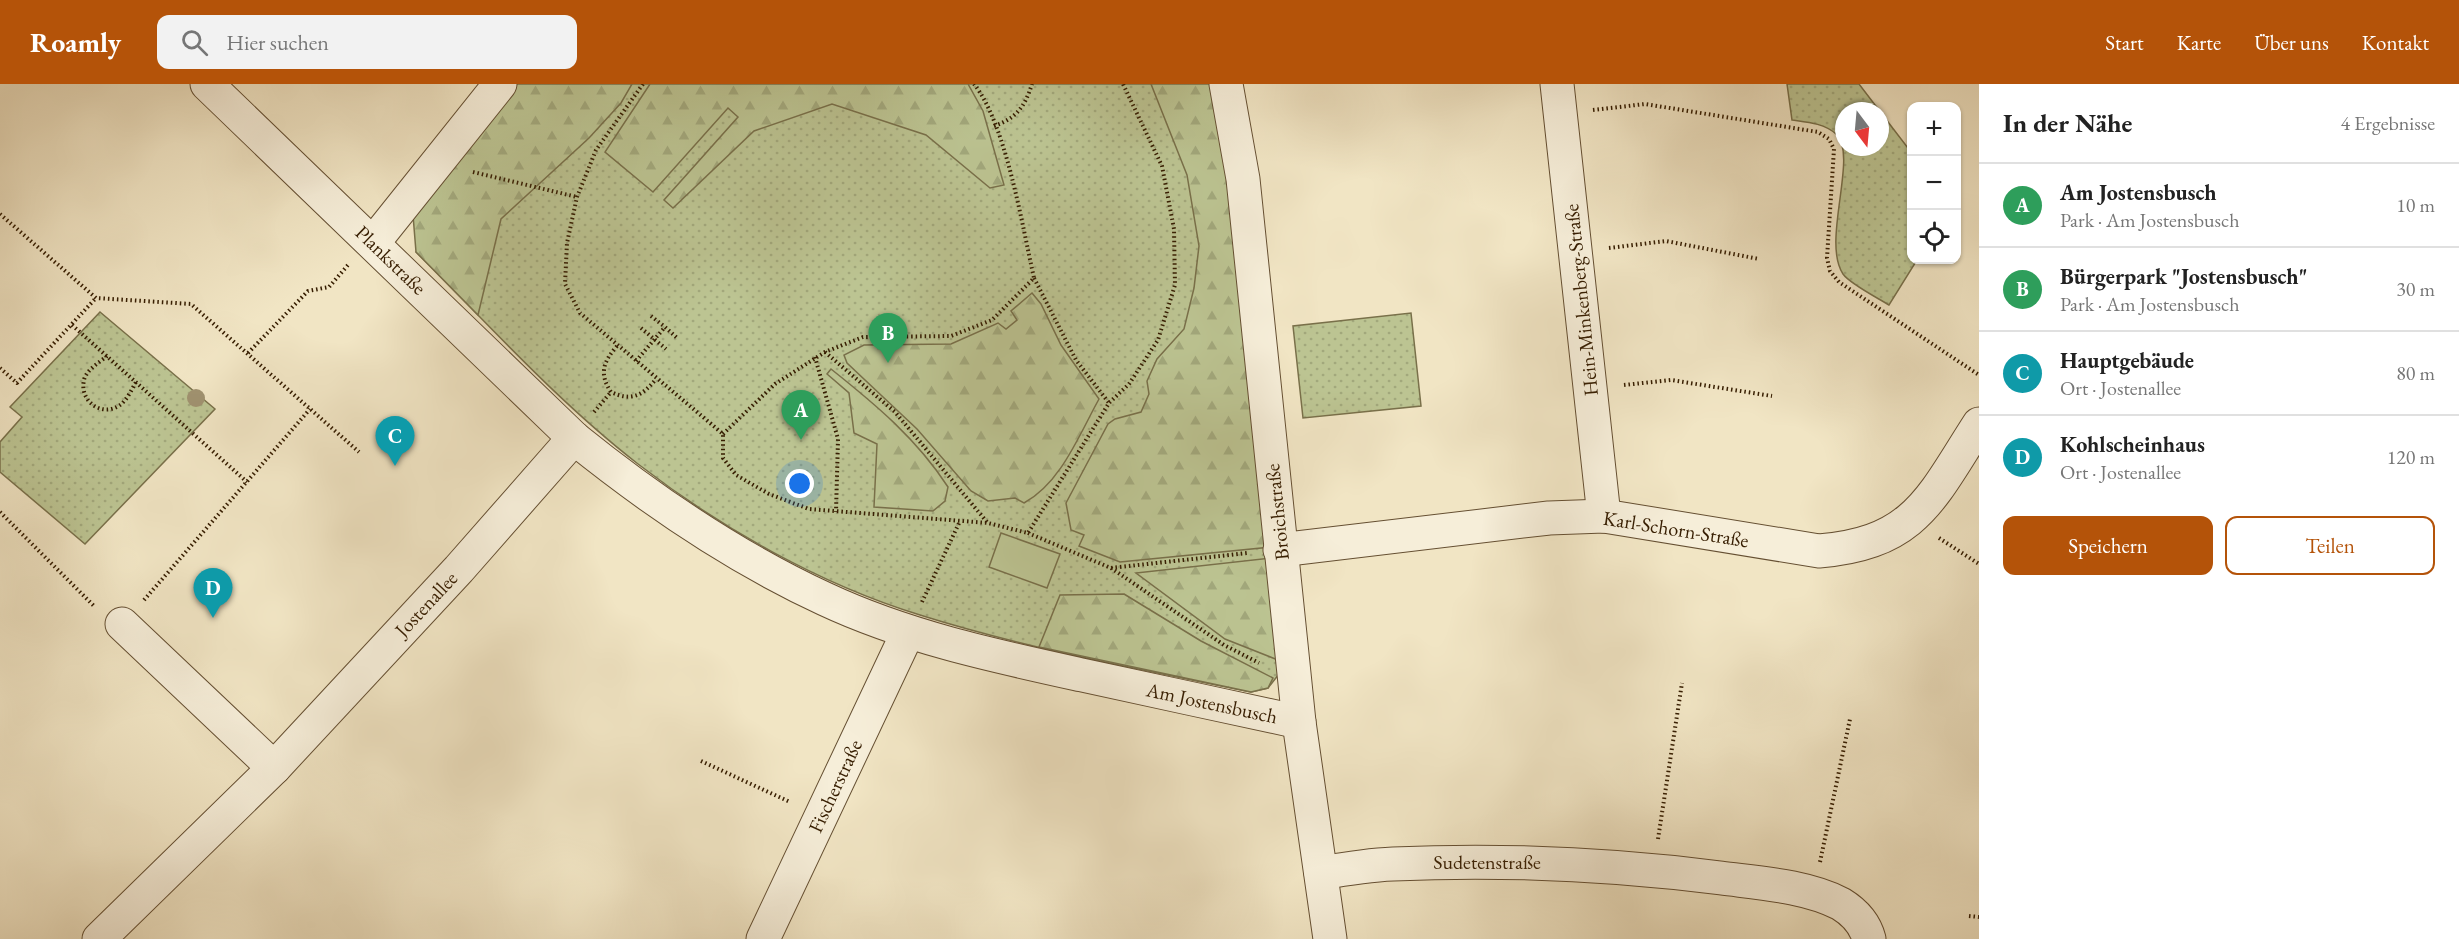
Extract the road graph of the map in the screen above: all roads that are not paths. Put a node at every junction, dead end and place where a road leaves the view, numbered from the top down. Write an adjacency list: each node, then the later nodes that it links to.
1 (207, 84): 5 (street, Plankstraße)
2 (500, 84): 5 (street)
3 (1226, 84): 9 (street, Broichstraße)
4 (1559, 99): 8 (street, Hein-Minkenberg-Straße)
5 (374, 243): 7 (street, Plankstraße)
6 (1979, 424): 8 (street, Karl-Schorn-Straße)
7 (574, 438): 11 (street, Am Jostensbusch); 13 (street, Jostenallee)
8 (1604, 516): 9 (street, Karl-Schorn-Straße)
9 (1280, 550): 12 (street, Broichstraße)
10 (122, 624): 13 (street)
11 (908, 632): 12 (street, Am Jostensbusch); 16 (street, Fischerstraße)
12 (1299, 722): 14 (street, Broichstraße)
13 (274, 768): 15 (street, Jostenallee)
14 (1320, 873): 17 (street, Broichstraße); 18 (street, Sudetenstraße)
15 (99, 939)
16 (763, 939)
17 (1330, 939)
18 (1869, 939)

